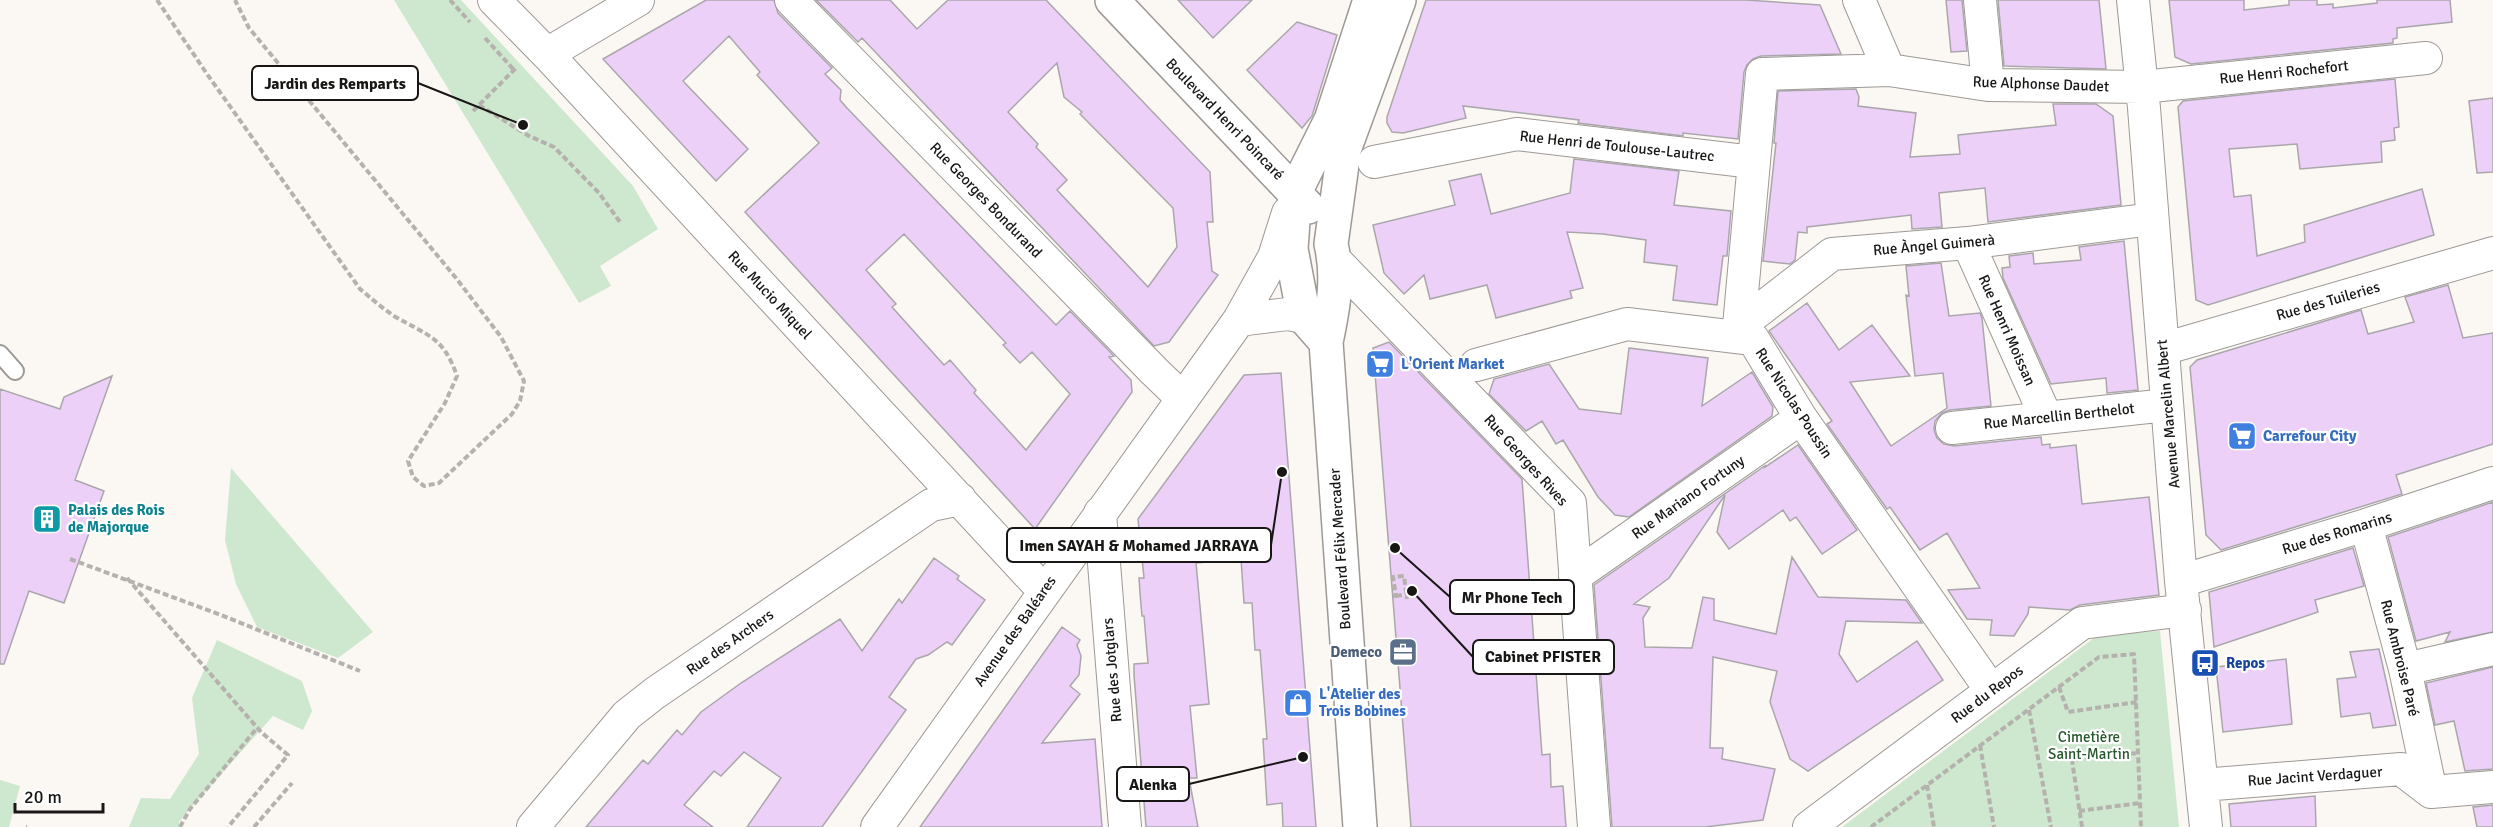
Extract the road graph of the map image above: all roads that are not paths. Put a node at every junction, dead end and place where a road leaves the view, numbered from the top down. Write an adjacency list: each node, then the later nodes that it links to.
1 (494, 0): 10 (street, Rue Mucio Miquel)
2 (638, 0): 10 (street)
3 (791, 0): 30 (street, Rue Georges Bondurand)
4 (1112, 0): 17 (main road, Boulevard Henri Poincaré)
5 (1370, 0): 17 (main road)
6 (1399, 0): 20 (main road, Boulevard Félix Mercader)
7 (1859, 0): 12 (street)
8 (1980, 0): 13 (street)
9 (2133, 0): 14 (street, Avenue Marcelin Albert)
10 (548, 54): 36 (street, Rue Mucio Miquel)
11 (2426, 58): 14 (street, Rue Henri Rochefort)
12 (1889, 70): 13 (street, Rue Alphonse Daudet); 16 (street, Rue Alphonse Daudet)
13 (1988, 85): 14 (street, Rue Alphonse Daudet)
14 (2142, 87): 18 (street, Avenue Marcelin Albert)
15 (1374, 162): 16 (street, Rue Henri de Toulouse-Lautrec)
16 (1753, 162): 24 (street)
17 (1295, 192): 20 (main road, Boulevard Henri Poincaré); 22 (main road); 23 (street, Avenue des Baléares)
18 (2152, 219): 19 (street, Rue Àngel Guimerà); 26 (street, Avenue Marcelin Albert)
19 (1968, 243): 24 (street, Rue Àngel Guimerà); 32 (street, Rue Henri Moissan)
20 (1333, 252): 25 (main road, Boulevard Félix Mercader); 39 (street, Rue Georges Rives)
21 (2493, 253): 26 (street, Rue des Tuileries)
22 (1304, 317): 23 (street); 25 (main road)
23 (1239, 320): 30 (street, Avenue des Baléares)
24 (1746, 333): 28 (street); 33 (street, Rue Nicolas Poussin)
25 (1326, 342): 51 (main road, Boulevard Félix Mercader)
26 (2163, 349): 31 (street, Avenue Marcelin Albert)
27 (0, 354): 29 (lane)
28 (1476, 365)
29 (15, 371)
30 (1182, 398): 37 (street, Avenue des Baléares)
31 (2167, 405): 32 (street, Rue Marcellin Berthelot); 41 (street, Avenue Marcelin Albert)
32 (2046, 417): 34 (street, Rue Marcellin Berthelot)
33 (1801, 418): 39 (street, Rue Mariano Fortuny); 44 (street, Rue Nicolas Poussin)
34 (1952, 428)
35 (2493, 483): 38 (street, Rue des Romarins)
36 (960, 499): 40 (street, Rue Mucio Miquel); 48 (street, Rue des Archers)
37 (1100, 513): 40 (street, Avenue des Baléares); 50 (street, Rue des Jotglars)
38 (2366, 525): 41 (street, Rue des Romarins); 43 (street, Rue Ambroise Paré)
39 (1575, 576): 52 (street, Rue Georges Rives)
40 (1044, 591): 49 (street, Avenue des Baléares)
41 (2183, 596): 44 (street, Rue du Repos); 45 (street, Avenue Marcelin Albert)
42 (2493, 649): 43 (street)
43 (2405, 669): 47 (street, Rue Ambroise Paré)
44 (1991, 690): 53 (street, Rue du Repos)
45 (2202, 785): 47 (street, Rue Jacint Verdaguer); 54 (street, Avenue Marcelin Albert)
46 (2493, 787): 47 (street)
47 (2431, 792)
48 (533, 827)
49 (877, 827)
50 (1125, 827)
51 (1360, 827)
52 (1594, 827)
53 (1809, 827)
54 (2206, 827)

